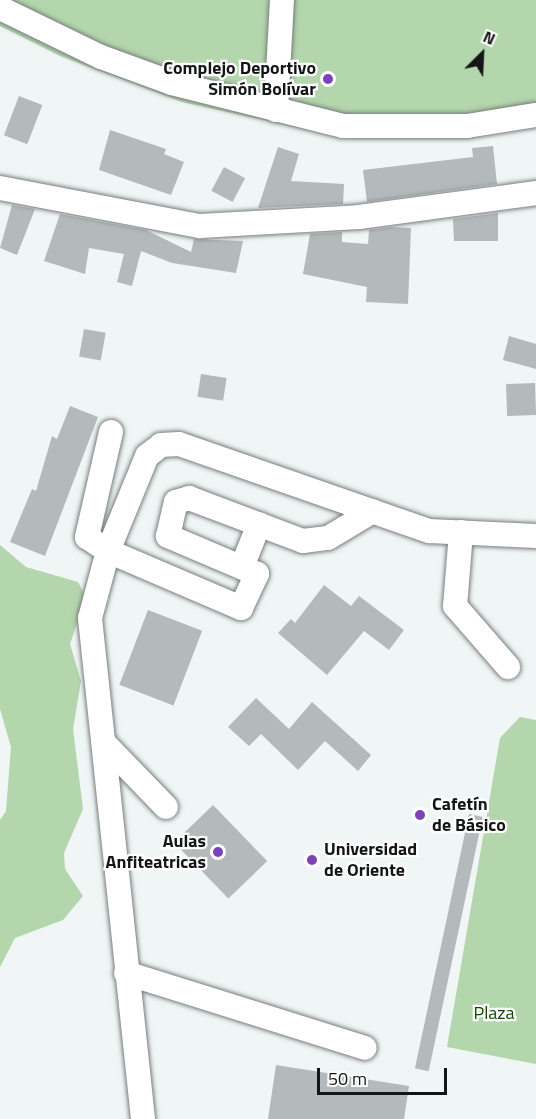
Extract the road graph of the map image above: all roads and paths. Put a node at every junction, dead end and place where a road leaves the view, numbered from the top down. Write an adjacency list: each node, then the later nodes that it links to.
1 (282, 0): 3 (street)
2 (0, 8): 3 (street)
3 (276, 110): 4 (street)
4 (536, 115)
5 (0, 188): 6 (street)
6 (536, 193)
7 (111, 432): 12 (street)
8 (373, 512): 9 (street); 10 (street); 12 (street)
9 (259, 524): 13 (street); 13 (street)
10 (461, 532): 11 (street); 14 (street)
11 (536, 536)
12 (108, 551): 13 (street); 15 (street)
13 (242, 567)
14 (508, 667)
15 (104, 743): 16 (street); 17 (street)
16 (166, 807)
17 (126, 973): 18 (street); 19 (street)
18 (365, 1048)
19 (143, 1119)

